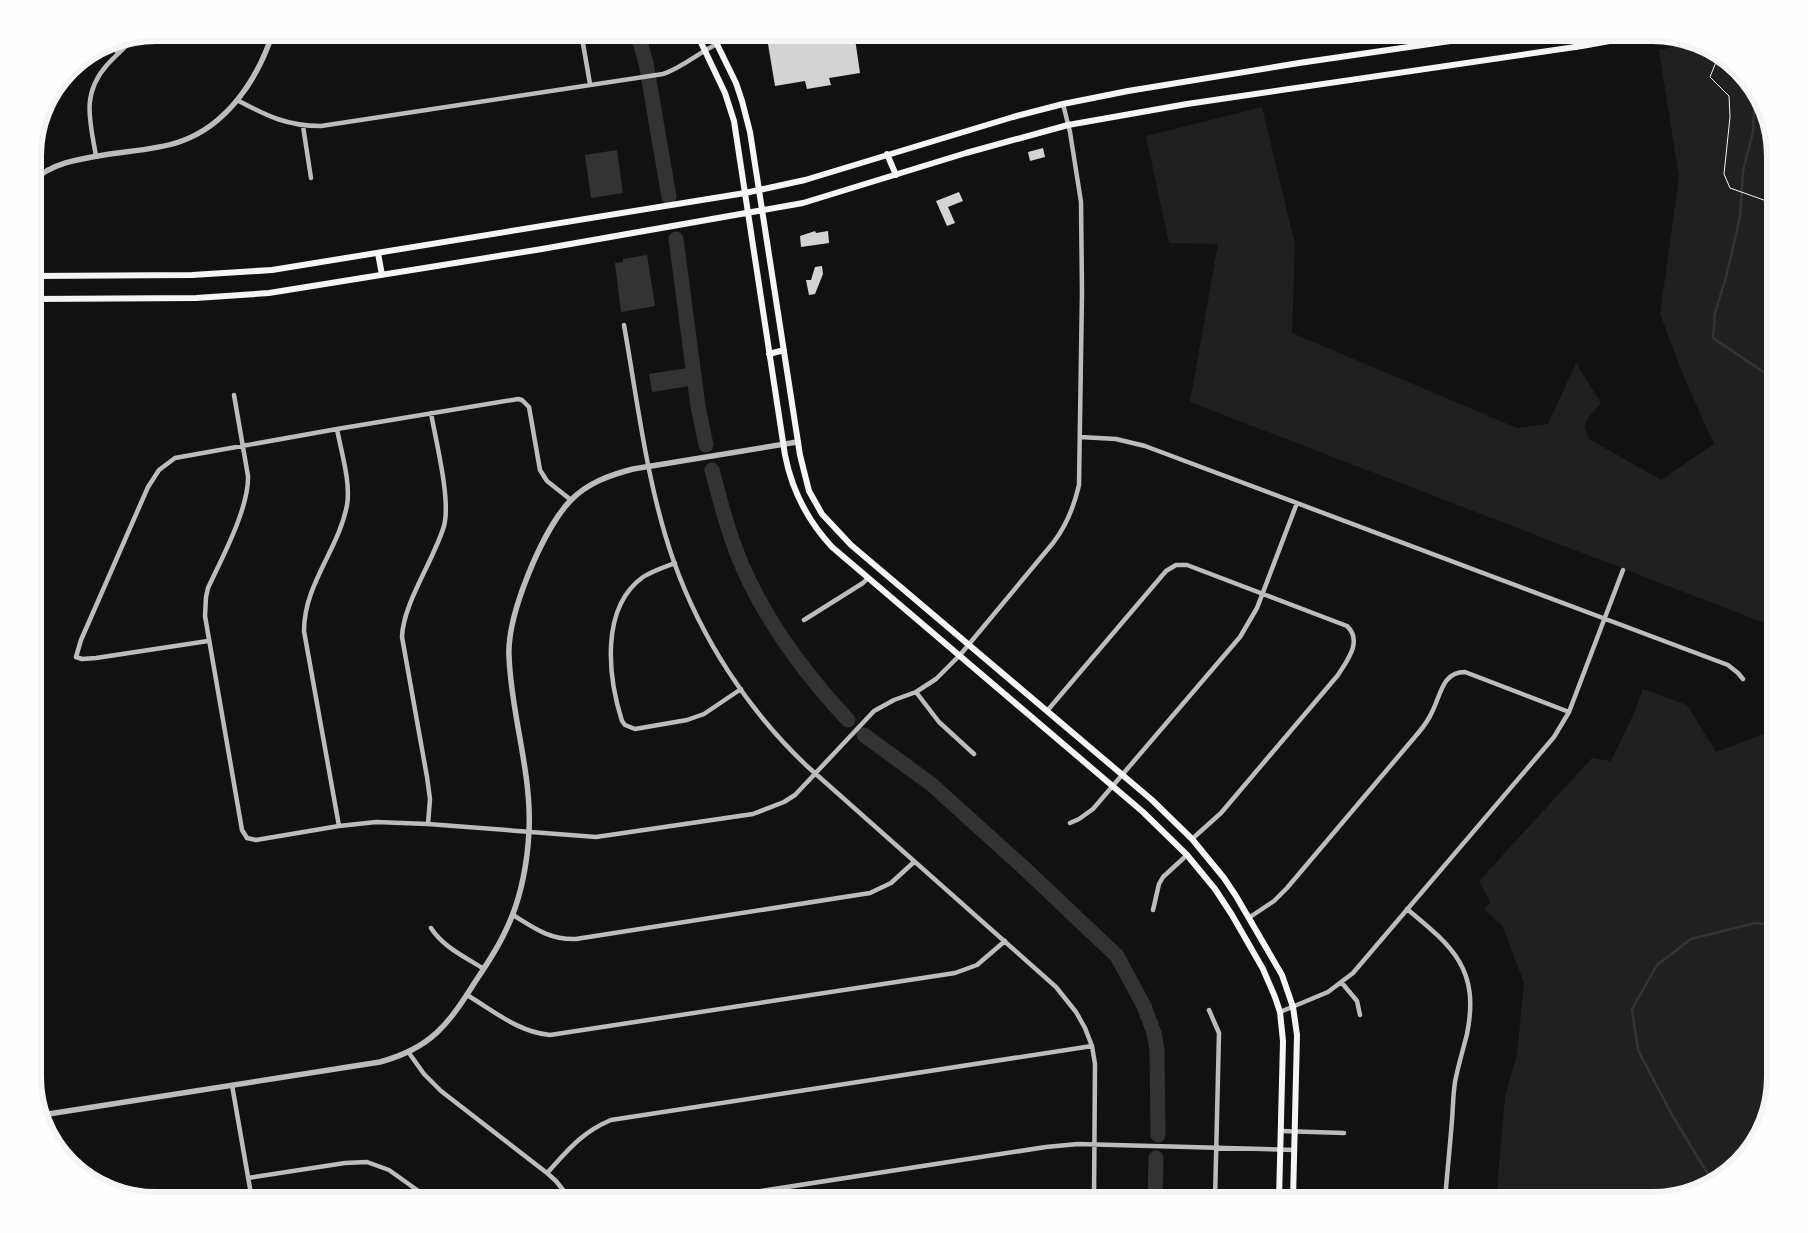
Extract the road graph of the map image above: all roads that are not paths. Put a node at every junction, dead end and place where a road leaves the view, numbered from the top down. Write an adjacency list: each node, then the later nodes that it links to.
1 (270, 41): 17 (street)
2 (583, 41): 16 (street)
3 (700, 41): 14 (main road)
4 (716, 41): 9 (main road)
5 (1450, 41): 18 (main road)
6 (1575, 41): 12 (main road)
7 (1587, 41): 11 (main road)
8 (1610, 41): 11 (main road)
9 (717, 44): 14 (street); 26 (main road)
10 (126, 45): 15 (street)
11 (1588, 45): 12 (main road)
12 (1576, 47): 20 (main road)
13 (114, 49): 15 (street)
14 (704, 50): 16 (street); 27 (main road)
15 (119, 53): 22 (street)
16 (590, 84): 19 (street)
17 (237, 100): 19 (street); 22 (street)
18 (1063, 104): 20 (street); 21 (main road)
19 (303, 126): 25 (street)
20 (1068, 126): 24 (main road); 40 (street)
21 (887, 154): 24 (main road); 26 (main road)
22 (96, 156): 23 (street)
23 (41, 174)
24 (896, 175): 28 (main road)
25 (311, 178)
26 (758, 190): 27 (main road); 28 (main road)
27 (745, 193): 29 (main road); 30 (main road)
28 (762, 211): 29 (main road); 35 (main road)
29 (748, 214): 31 (main road); 36 (main road)
30 (378, 253): 31 (main road); 32 (main road)
31 (382, 275): 33 (main road)
32 (41, 276)
33 (41, 299)
34 (624, 325): 44 (street)
35 (784, 350): 36 (main road); 41 (main road)
36 (769, 354): 42 (main road)
37 (234, 395): 43 (street)
38 (431, 413): 39 (street); 45 (street); 66 (street)
39 (337, 429): 43 (street); 67 (street)
40 (1080, 437): 46 (street); 54 (street)
41 (797, 442): 42 (street); 54 (main road)
42 (783, 444): 44 (street); 49 (main road)
43 (243, 445): 53 (street); 53 (street)
44 (649, 466): 45 (street); 47 (street)
45 (571, 500): 68 (street)
46 (1297, 503): 50 (street); 51 (street)
47 (674, 563): 57 (street); 57 (street)
48 (1623, 570): 51 (street)
49 (868, 578): 52 (street); 55 (main road)
50 (1263, 594): 59 (street); 63 (street); 69 (street)
51 (1605, 618): 56 (street); 60 (street)
52 (804, 620)
53 (208, 641): 67 (street)
54 (968, 644): 55 (street); 59 (main road)
55 (960, 656): 58 (street); 64 (main road)
56 (1743, 679)
57 (740, 689): 62 (street)
58 (916, 692): 61 (street); 62 (street)
59 (1047, 711): 63 (main road)
60 (1569, 712): 72 (street); 75 (street)
61 (974, 754)
62 (815, 774): 68 (street); 71 (street)
63 (1123, 775): 64 (street); 69 (main road)
64 (1113, 786): 65 (street); 70 (main road)
65 (1070, 823)
66 (428, 824): 67 (street); 68 (street)
67 (339, 826)
68 (529, 832): 74 (street)
69 (1192, 839): 75 (main road)
70 (1188, 855): 73 (street); 83 (main road)
71 (914, 862): 74 (street); 77 (street)
72 (1407, 909): 79 (street); 106 (street)
73 (1154, 910)
74 (513, 915): 78 (street)
75 (1250, 917): 81 (main road)
76 (431, 928): 78 (street)
77 (1005, 940): 80 (street); 85 (street)
78 (484, 969): 80 (street)
79 (1342, 983): 81 (street); 84 (street)
80 (467, 995): 86 (street)
81 (1293, 1007): 83 (street); 90 (main road)
82 (1209, 1010): 93 (street)
83 (1280, 1012): 89 (main road)
84 (1360, 1015)
85 (1092, 1046): 92 (street); 96 (street)
86 (409, 1052): 87 (street); 96 (street)
87 (232, 1085): 88 (street); 97 (street)
88 (47, 1114)
89 (1281, 1131): 90 (street); 94 (main road)
90 (1296, 1132): 91 (street); 95 (main road)
91 (1344, 1133)
92 (1096, 1144): 93 (street); 101 (street); 102 (street)
93 (1216, 1148): 94 (street); 103 (street)
94 (1281, 1150): 95 (street); 104 (main road)
95 (1295, 1150): 105 (main road)
96 (547, 1172): 100 (street)
97 (248, 1178): 98 (street); 99 (street)
98 (251, 1192)
99 (420, 1192)
100 (565, 1192)
101 (755, 1192)
102 (1094, 1192)
103 (1215, 1192)
104 (1279, 1192)
105 (1293, 1192)
106 (1446, 1192)

